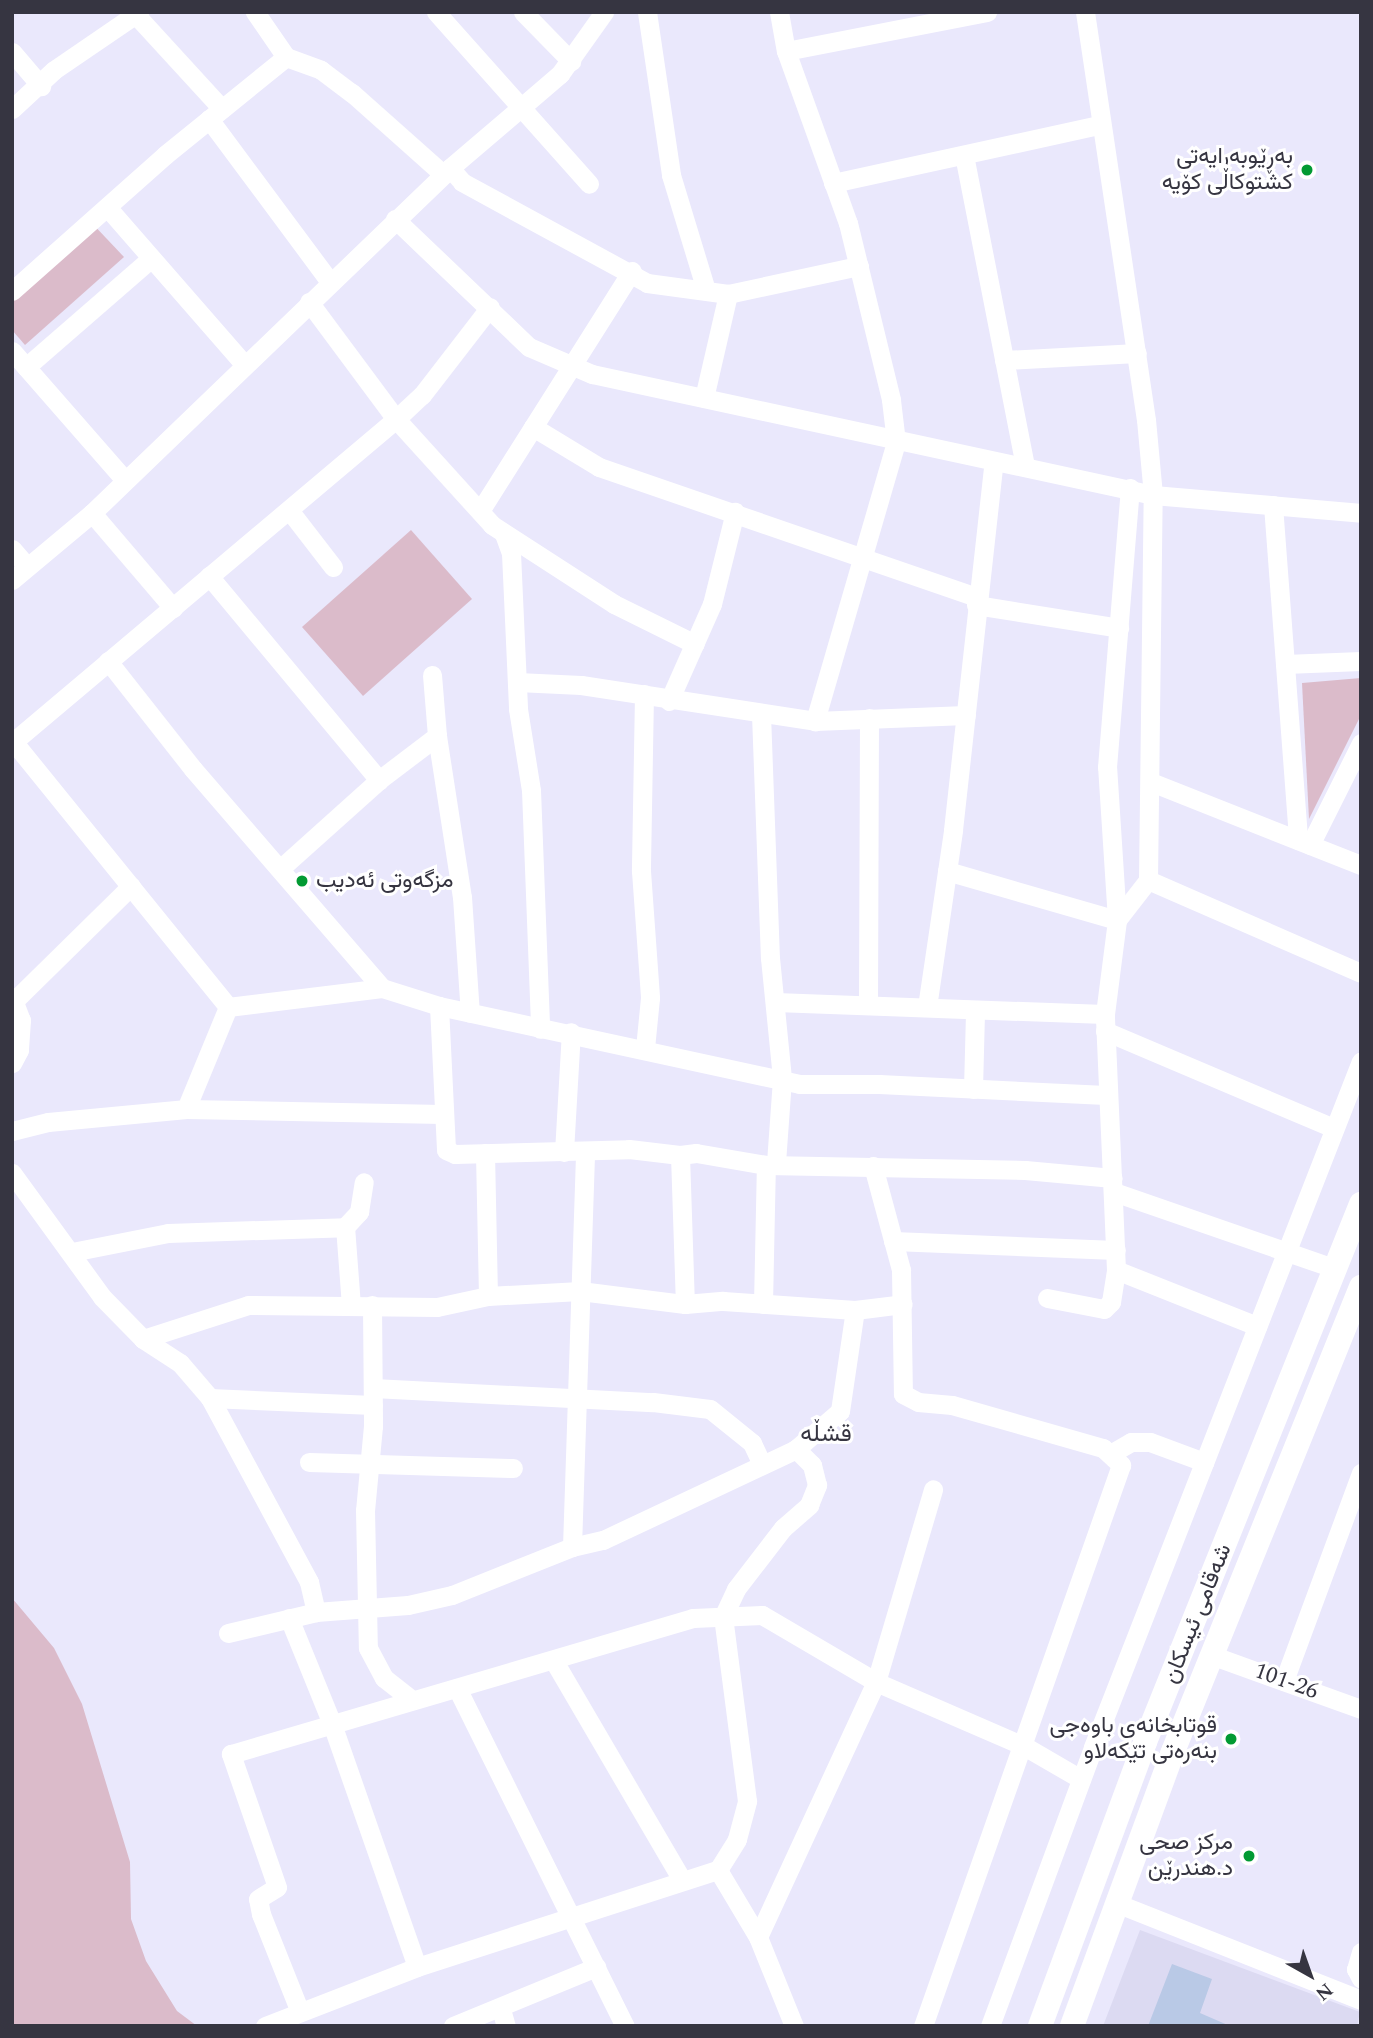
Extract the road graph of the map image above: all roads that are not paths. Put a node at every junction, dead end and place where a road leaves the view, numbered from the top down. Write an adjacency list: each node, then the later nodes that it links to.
1 (255, 12): 12 (street)
2 (436, 12): 15 (street)
3 (523, 12): 13 (street)
4 (604, 12): 13 (street)
5 (647, 12): 29 (street)
6 (779, 12): 10 (street)
7 (987, 12): 10 (street)
8 (1085, 12): 18 (street)
9 (137, 13): 14 (street); 17 (street)
10 (786, 51): 21 (street)
11 (12, 52): 14 (street)
12 (286, 57): 17 (street); 20 (street)
13 (571, 61): 15 (street)
14 (41, 86): 16 (street)
15 (520, 108): 20 (street); 22 (street)
16 (12, 109)
17 (216, 114): 23 (street); 28 (street)
18 (1100, 125): 19 (street); 35 (street)
19 (964, 155): 21 (street); 36 (street)
20 (446, 171): 24 (street); 27 (street)
21 (833, 183): 26 (street)
22 (589, 184)
23 (107, 207): 25 (street); 30 (street)
24 (395, 219): 28 (street); 33 (street)
25 (148, 261): 37 (street); 39 (street)
26 (859, 266): 31 (street); 43 (street)
27 (632, 271): 29 (street); 38 (street)
28 (330, 282): 32 (street)
29 (706, 290): 31 (street)
30 (12, 291)
31 (728, 294): 40 (street)
32 (309, 302): 37 (street); 41 (street)
33 (490, 307): 38 (street); 41 (street)
34 (12, 351): 39 (street)
35 (1137, 353): 36 (street); 48 (street)
36 (1004, 360): 45 (street)
37 (244, 364): 46 (street)
38 (571, 365): 40 (street); 42 (street)
39 (26, 367): 46 (street)
40 (704, 398): 43 (street)
41 (396, 419): 50 (street); 51 (street)
42 (533, 427): 51 (street); 52 (street)
43 (896, 442): 44 (street); 57 (street)
44 (994, 461): 45 (street); 62 (street)
45 (1025, 467): 47 (street)
46 (124, 479): 53 (street)
47 (1130, 488): 48 (street); 64 (street)
48 (1153, 495): 49 (street); 81 (street)
49 (1273, 505): 54 (street); 68 (street)
50 (289, 510): 59 (street); 60 (street)
51 (480, 511): 55 (street)
52 (735, 512): 57 (street); 65 (street)
53 (92, 513): 58 (street); 63 (street)
54 (1361, 513)
55 (505, 534): 65 (street); 70 (street)
56 (12, 549): 58 (street)
57 (860, 560): 62 (street); 76 (street)
58 (27, 566): 61 (street)
59 (333, 567)
60 (209, 576): 63 (street); 80 (street)
61 (12, 580)
62 (976, 601): 64 (street); 74 (street)
63 (173, 608): 66 (street)
64 (1119, 628): 88 (street)
65 (695, 644): 72 (street)
66 (108, 661): 78 (street); 84 (street)
67 (1361, 661): 68 (street)
68 (1285, 664): 82 (street)
69 (432, 675): 77 (street)
70 (517, 682): 71 (street); 100 (street)
71 (645, 694): 72 (street); 102 (street)
72 (669, 701): 73 (street)
73 (761, 714): 76 (street); 92 (street)
74 (966, 715): 75 (street); 85 (street)
75 (869, 718): 76 (street); 93 (street)
76 (815, 721)
77 (437, 736): 80 (street); 98 (street)
78 (13, 741): 87 (street)
79 (1361, 743): 82 (street)
80 (379, 780): 84 (street)
81 (1151, 782): 82 (street); 86 (street)
82 (1304, 843): 83 (street)
83 (1361, 865)
84 (281, 868): 90 (street)
85 (947, 870): 88 (street); 96 (street)
86 (1148, 880): 88 (street); 89 (street)
87 (131, 886): 91 (street); 95 (street)
88 (1117, 919): 99 (street)
89 (1361, 973)
90 (382, 988): 94 (street); 95 (street)
91 (13, 999): 104 (street)
92 (775, 1002): 93 (street); 105 (street)
93 (869, 1005): 96 (street)
94 (439, 1006): 98 (street); 109 (street)
95 (228, 1007): 108 (street)
96 (927, 1007): 97 (street)
97 (975, 1010): 99 (street); 106 (street)
98 (470, 1013): 100 (street)
99 (1105, 1022): 107 (street); 110 (street)
100 (540, 1029): 101 (street)
101 (571, 1032): 102 (street); 112 (street)
102 (645, 1048): 105 (street)
103 (1361, 1060): 110 (street)
104 (12, 1063)
105 (782, 1079): 106 (street); 116 (street)
106 (973, 1089): 107 (street)
107 (1106, 1095): 120 (street)
108 (186, 1109): 109 (street); 111 (street)
109 (442, 1114): 114 (street)
110 (1335, 1128): 126 (street)
111 (12, 1131)
112 (564, 1152): 113 (street); 114 (street)
113 (585, 1152): 115 (street); 130 (street)
114 (485, 1153): 131 (street)
115 (680, 1155): 116 (street); 133 (street)
116 (771, 1164): 117 (street); 134 (street)
117 (873, 1166): 120 (street); 123 (street)
118 (12, 1173): 125 (street)
119 (364, 1182): 122 (street)
120 (1113, 1185): 124 (street); 126 (street)
121 (1361, 1204): 127 (main road, شەقامی ئیسکان)
122 (345, 1227): 125 (street); 137 (street)
123 (893, 1241): 124 (street); 135 (street)
124 (1116, 1250): 128 (street)
125 (72, 1252): 140 (street)
126 (1286, 1253): 127 (street); 139 (street)
127 (1336, 1269): 166 (main road, شەقامی ئیسکان)
128 (1116, 1270): 132 (street); 139 (street)
129 (1361, 1287): 159 (main road, شەقامی ئیسکان)
130 (580, 1291): 131 (street); 133 (street); 143 (street)
131 (488, 1296): 136 (street)
132 (1047, 1298)
133 (685, 1304): 134 (street)
134 (763, 1304): 138 (street)
135 (903, 1304): 138 (street); 145 (street)
136 (372, 1305): 137 (street); 141 (street)
137 (351, 1306): 140 (street)
138 (855, 1310): 144 (street)
139 (1257, 1326): 147 (street)
140 (143, 1339): 142 (street)
141 (373, 1397): 142 (street); 143 (street); 148 (street)
142 (210, 1398): 155 (street)
143 (578, 1399): 149 (street); 153 (street)
144 (796, 1449): 149 (street); 156 (street)
145 (1112, 1452): 147 (street); 169 (street)
146 (309, 1462): 148 (street)
147 (1204, 1462): 170 (street)
148 (370, 1463): 150 (street); 154 (street)
149 (762, 1464): 153 (street)
150 (513, 1468)
151 (1360, 1481): 161 (street)
152 (933, 1489): 162 (street)
153 (572, 1547): 154 (street)
154 (367, 1608): 155 (street); 164 (street)
155 (316, 1612): 157 (street)
156 (723, 1617): 160 (street); 162 (street); 171 (street)
157 (289, 1618): 158 (street); 167 (street)
158 (228, 1633)
159 (1211, 1655): 161 (street, 101-26); 168 (main road, شەقامی ئیسکان)
160 (554, 1661): 163 (street); 172 (street)
161 (1284, 1681): 165 (street, 101-26)
162 (876, 1682): 169 (street); 175 (street)
163 (457, 1688): 164 (street); 174 (street)
164 (412, 1700): 167 (street)
165 (1361, 1709)
166 (1154, 1720): 168 (main road); 189 (main road, شەقامی ئیسکان)
167 (332, 1724): 177 (street); 181 (street)
168 (1182, 1728): 173 (main road, شەقامی ئیسکان)
169 (1024, 1746): 170 (street); 187 (street)
170 (1082, 1779): 188 (street)
171 (718, 1870): 172 (street); 175 (street)
172 (682, 1880): 174 (street)
173 (1116, 1903): 180 (street); 190 (main road, شەقامی ئیسکان)
174 (572, 1917): 177 (street); 178 (street)
175 (758, 1937): 186 (street)
176 (1361, 1952): 179 (street)
177 (417, 1967): 181 (street)
178 (596, 1967): 182 (street); 185 (street)
179 (1361, 1979)
180 (1361, 2000)
181 (300, 2012): 183 (street)
182 (503, 2017): 184 (street)
183 (265, 2026)
184 (453, 2026)
185 (625, 2026)
186 (794, 2026)
187 (923, 2026)
188 (990, 2026)
189 (1040, 2026)
190 (1072, 2026)

